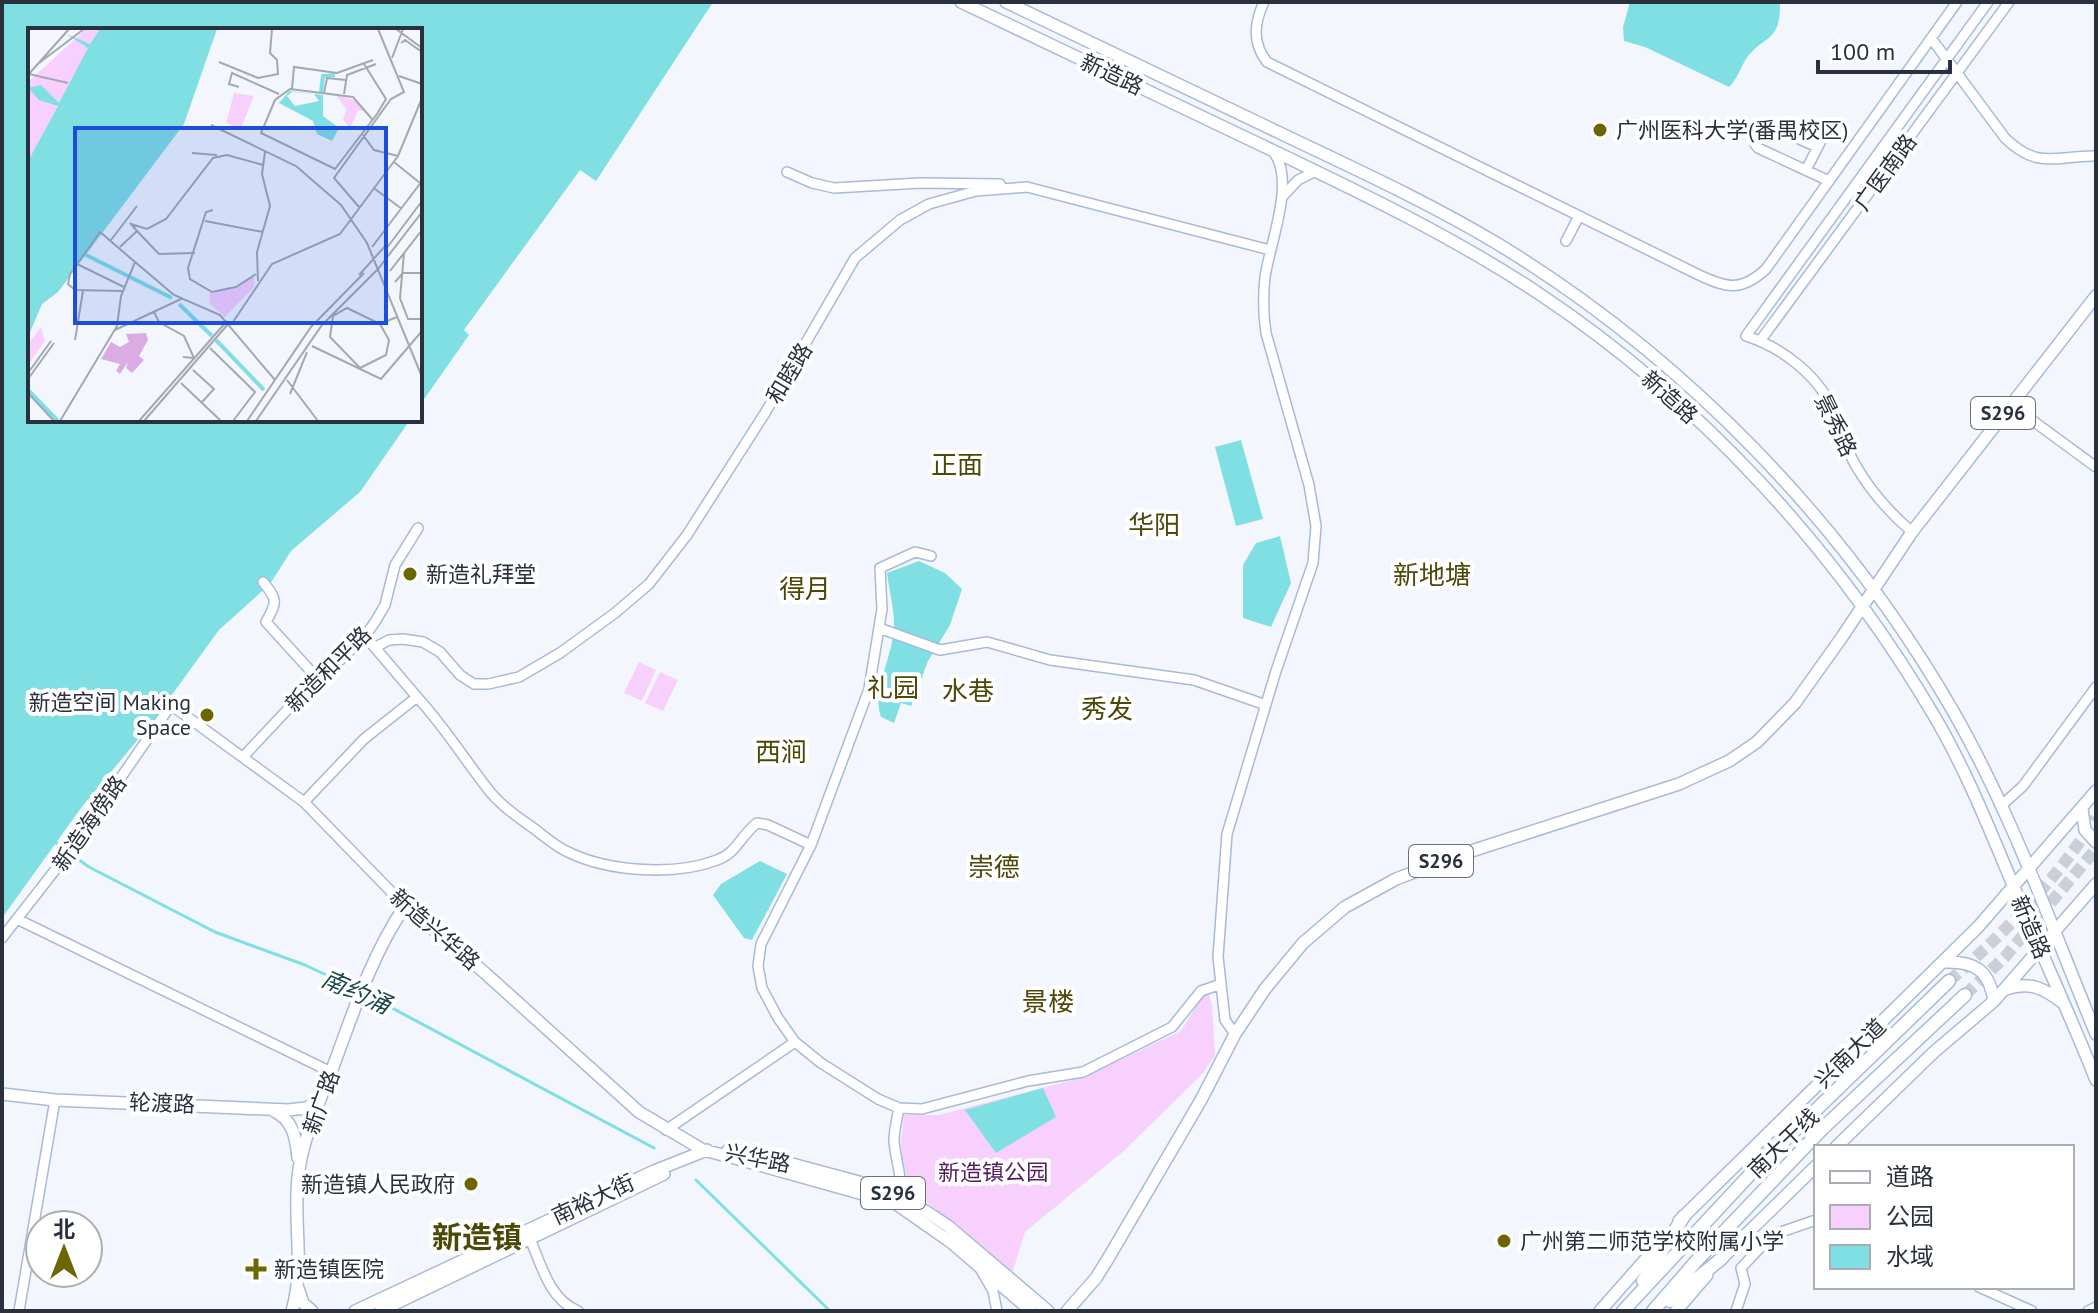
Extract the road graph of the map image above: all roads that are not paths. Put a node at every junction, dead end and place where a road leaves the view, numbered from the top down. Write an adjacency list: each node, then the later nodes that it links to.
1 (961, 2): 10 (main road, 新造路)
2 (1006, 2): 30 (main road, 新造路)
3 (1264, 2): 18 (street)
4 (1957, 2): 7 (street)
5 (1988, 2): 22 (street, 广医南路)
6 (2009, 2): 23 (street, 广医南路)
7 (1931, 38): 11 (street); 15 (street)
8 (1826, 131): 9 (street)
9 (1817, 147): 12 (street); 12 (street)
10 (1272, 150): 13 (main road, 新造路); 17 (street)
11 (2096, 156)
12 (1806, 170): 15 (street)
13 (1316, 171): 17 (street); 31 (main road, 新造路)
14 (787, 172): 16 (street)
15 (1829, 181): 18 (street)
16 (1027, 187): 20 (street, 和睦路); 34 (street, 和睦路)
17 (1281, 199): 20 (street)
18 (1579, 216): 19 (street)
19 (1566, 241)
20 (1270, 250): 39 (street)
21 (2096, 296): 24 (main road, S296)
22 (1746, 336): 23 (street, 景秀路)
23 (1760, 341): 27 (street, 景秀路)
24 (2010, 404): 25 (street); 27 (main road, S296)
25 (2096, 467)
26 (418, 528): 33 (street, 新造和平路)
27 (1912, 532): 30 (main road, S296)
28 (931, 556): 32 (street)
29 (263, 582): 35 (street)
30 (1874, 591): 31 (main road, S296); 41 (main road, 新造路)
31 (1862, 608): 42 (main road, 新造路); 64 (main road, S296)
32 (879, 628): 39 (street); 48 (street)
33 (365, 636): 34 (street); 35 (street, 新造和平路)
34 (376, 647): 37 (street)
35 (317, 678): 40 (street, 新造和平路)
36 (2096, 687): 45 (street)
37 (417, 697): 44 (street); 48 (street)
38 (171, 705): 40 (street, 新造兴华路); 53 (street, 新造海傍路)
39 (1266, 705): 59 (street)
40 (243, 757): 44 (street, 新造兴华路)
41 (1984, 767): 42 (main road); 45 (main road, 新造路)
42 (1968, 779): 51 (main road, 新造路)
43 (2096, 791): 46 (main road, 兴南大道)
44 (304, 802): 52 (street, 新造兴华路)
45 (2003, 804): 49 (main road, 新造路)
46 (2082, 809): 47 (main road); 49 (main road, 兴南大道)
47 (2096, 842)
48 (811, 845): 66 (street)
49 (2029, 871): 51 (main road, 兴南大道); 54 (main road, 新造路)
50 (2096, 884): 54 (main road)
51 (2014, 888): 56 (main road, 新造路); 57 (main road, 兴南大道)
52 (405, 906): 67 (main road, 新广路); 74 (main road, 新造兴华路 / S296)
53 (17, 919): 55 (street, 新造海傍路); 67 (street)
54 (2054, 932): 56 (main road); 65 (main road, 新造路)
55 (2, 938)
56 (2040, 950): 60 (main road); 63 (main road, 新造路)
57 (1944, 962): 62 (main road); 80 (main road, 兴南大道)
58 (1949, 981): 89 (highway, 南大干线)
59 (1221, 984): 64 (street); 73 (street)
60 (2005, 989): 62 (main road); 63 (main road)
61 (1965, 995): 100 (highway, 南大干线)
62 (1994, 1001): 75 (main road)
63 (2065, 1004): 68 (main road, 新造路)
64 (1235, 1034): 98 (main road, S296)
65 (2096, 1034)
66 (795, 1042): 73 (street); 74 (street)
67 (331, 1072): 71 (main road, 新广路)
68 (2096, 1080)
69 (2, 1094): 70 (main road, 轮渡路)
70 (55, 1100): 72 (main road, 轮渡路); 91 (street)
71 (320, 1100): 72 (main road, 轮渡路); 77 (main road, 新广路)
72 (263, 1108): 77 (main road)
73 (899, 1108): 79 (street)
74 (666, 1130): 76 (main road, 新造兴华路 / S296)
75 (1838, 1145)
76 (708, 1152): 79 (main road, 兴华路 / S296); 82 (main road, 南裕大街); 94 (main road, 南裕大街)
77 (299, 1169): 85 (main road, 新广路)
78 (1814, 1173): 83 (main road)
79 (897, 1199): 84 (main road, 兴华路 / S296); 87 (main road, 兴华路 / S296)
80 (1684, 1216): 89 (highway); 99 (main road, 兴南大道)
81 (1814, 1221): 102 (street)
82 (530, 1239): 95 (main road, 南裕大街); 96 (street)
83 (1722, 1258): 100 (highway); 101 (main road)
84 (978, 1264): 87 (main road, 兴华路 / S296); 97 (street)
85 (297, 1283): 92 (main road, 新广路); 93 (main road)
86 (1983, 1289): 103 (street)
87 (1027, 1306): 90 (main road, 兴华路 / S296)
88 (2096, 1307): 104 (street)
89 (1626, 1308)
90 (1045, 1310)
91 (19, 1311)
92 (292, 1311)
93 (312, 1311)
94 (355, 1311)
95 (380, 1311)
96 (578, 1311)
97 (997, 1311)
98 (1067, 1311)
99 (1600, 1311)
100 (1656, 1311)
101 (1676, 1311)
102 (1736, 1311)
103 (2032, 1311)
104 (2088, 1311)

